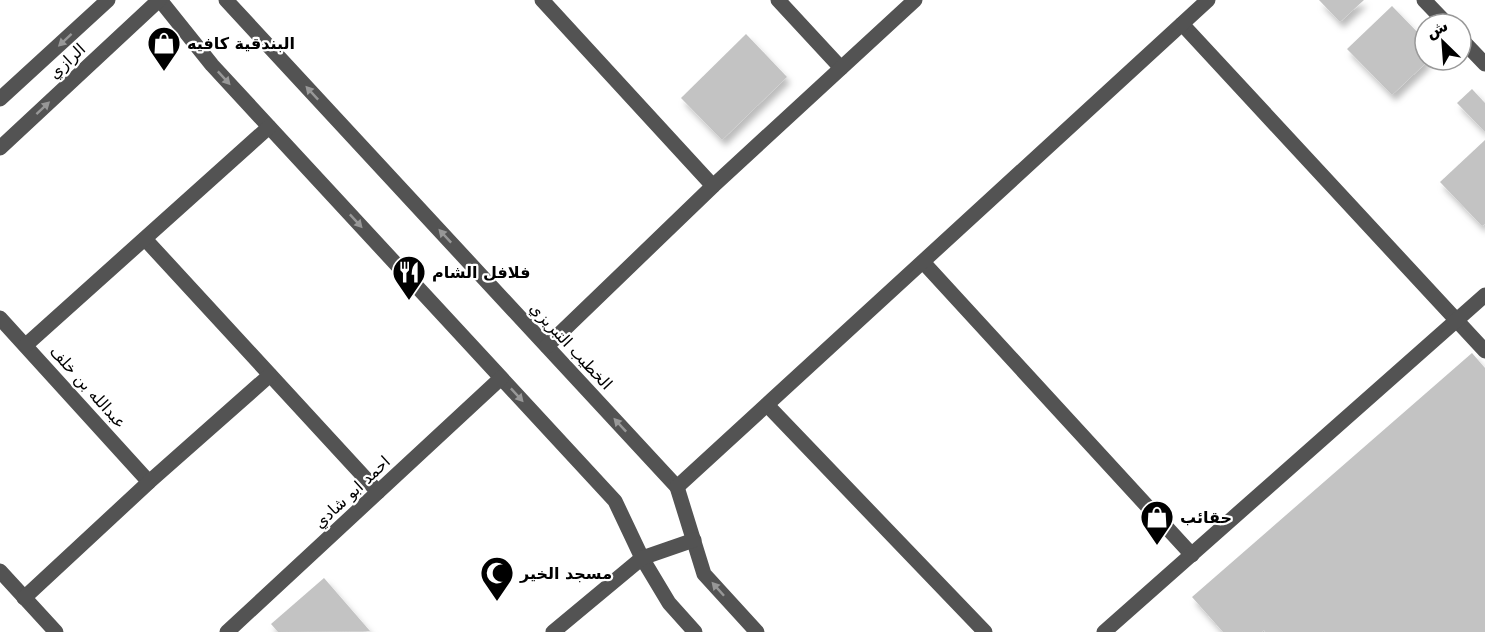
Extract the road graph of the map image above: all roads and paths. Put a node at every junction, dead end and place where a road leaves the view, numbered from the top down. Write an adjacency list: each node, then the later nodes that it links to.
1 (108, 0): 14 (street, الرازي, one-way to 14)
2 (160, 0): 15 (street, one-way to 15); 16 (street, الرازي, one-way to 2)
3 (226, 0): 24 (street, الخطيب التبريزي, one-way to 3)
4 (542, 0): 17 (street)
5 (778, 0): 13 (street)
6 (915, 0): 13 (street)
7 (1208, 0): 10 (street)
8 (1424, 0): 9 (street)
9 (1436, 12)
10 (1182, 24): 19 (street); 22 (street)
11 (1473, 52): 12 (street)
12 (1485, 64)
13 (841, 68): 17 (street)
14 (0, 99)
15 (269, 127): 18 (street); 27 (street, one-way to 27)
16 (0, 148)
17 (713, 186): 24 (street)
18 (145, 238): 23 (street); 26 (street)
19 (923, 262): 28 (street); 33 (street)
20 (1485, 295): 22 (street)
21 (0, 318): 23 (street, عبدالله بن خلف)
22 (1457, 321): 25 (street); 33 (street)
23 (26, 345): 29 (street, عبدالله بن خلف)
24 (547, 346): 30 (street, الخطيب التبريزي, one-way to 24)
25 (1485, 351)
26 (270, 375): 29 (street); 31 (street)
27 (501, 378): 31 (street, احمد ابو شادي); 34 (street, one-way to 34)
28 (767, 405): 30 (street); 42 (street)
29 (149, 482): 36 (street)
30 (677, 487): 32 (street, الخطيب التبريزي)
31 (378, 492): 38 (street, احمد ابو شادي)
32 (694, 540): 34 (street); 41 (street, الخطيب التبريزي, one-way to 32)
33 (1192, 555): 43 (street)
34 (642, 558): 39 (street); 40 (street)
35 (0, 571): 36 (street)
36 (24, 598): 37 (street)
37 (56, 632)
38 (227, 632)
39 (553, 632)
40 (696, 632)
41 (757, 632)
42 (985, 632)
43 (1104, 632)

